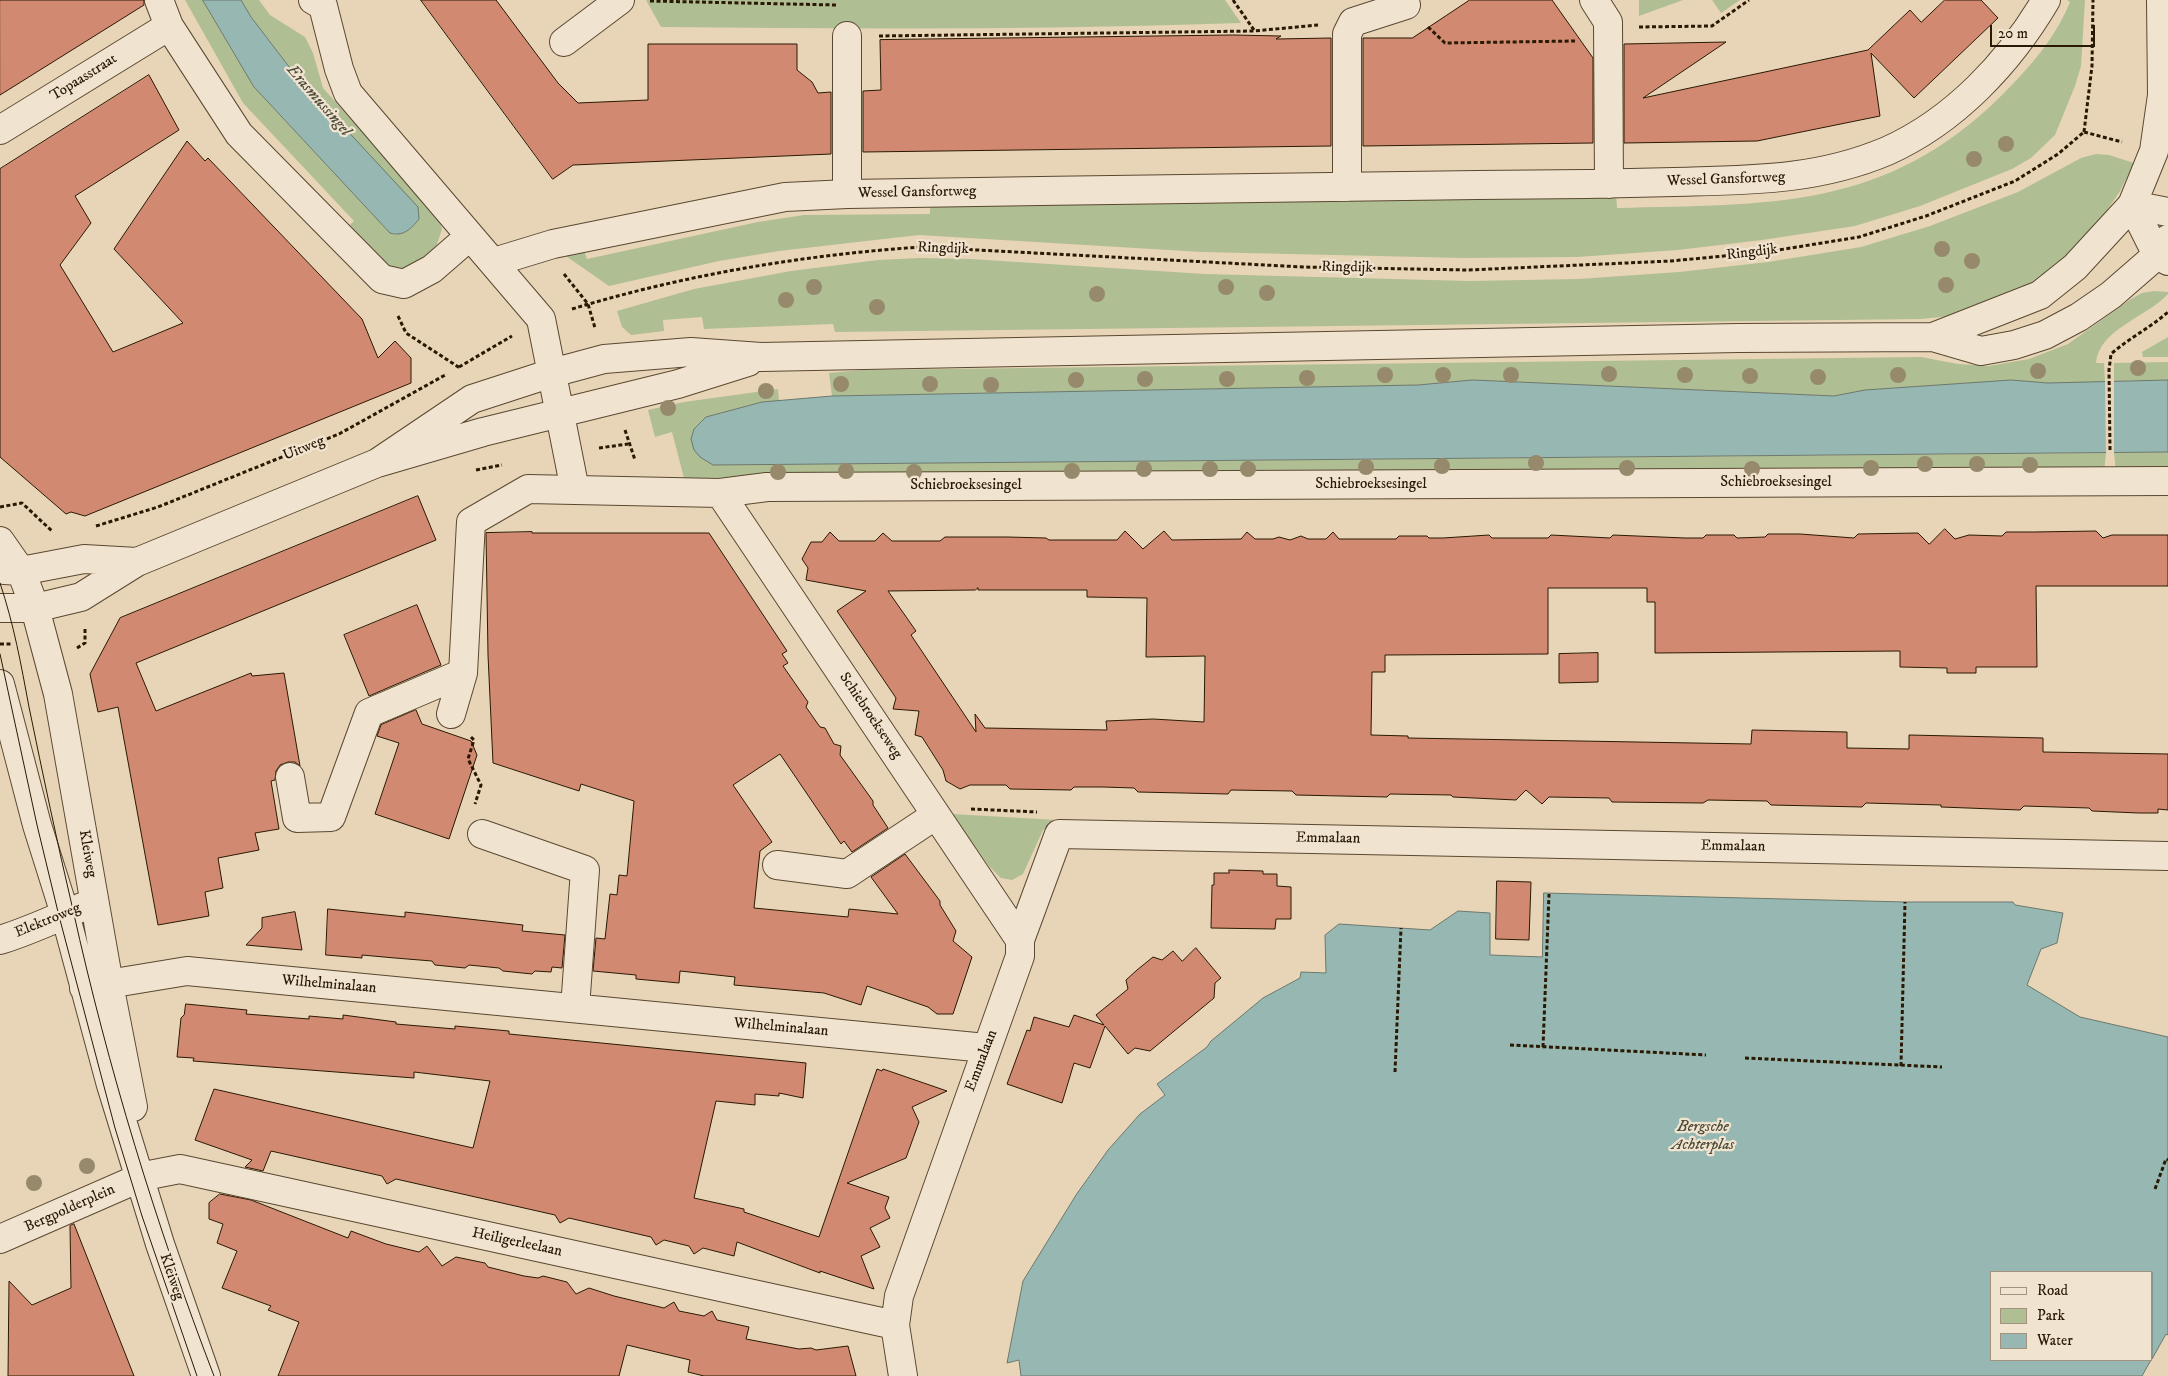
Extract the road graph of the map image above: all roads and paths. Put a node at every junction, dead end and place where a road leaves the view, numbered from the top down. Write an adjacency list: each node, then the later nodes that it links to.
1 (159, 0): 12 (street)
2 (620, 0): 15 (path); 16 (street)
3 (1233, 0): 13 (path)
4 (1594, 0): 14 (street)
5 (1749, 0): 14 (path)
6 (2046, 0): 18 (street, Wessel Gansfortweg)
7 (2093, 0): 26 (path, Ringdijk)
8 (2161, 0): 21 (street)
9 (321, 2): 23 (street)
10 (1406, 6): 11 (street); 14 (path)
11 (1353, 22): 13 (path); 19 (street)
12 (169, 26): 17 (street, Topaasstraat); 23 (street)
13 (1254, 31): 15 (path)
14 (1608, 34): 18 (street)
15 (847, 36): 20 (street)
16 (564, 42)
17 (0, 130)
18 (1608, 184): 19 (street, Wessel Gansfortweg)
19 (1347, 186): 20 (street, Wessel Gansfortweg)
20 (847, 194): 25 (street, Wessel Gansfortweg)
21 (2132, 205): 22 (street); 24 (street); 29 (street)
22 (2168, 212)
23 (470, 236): 25 (street)
24 (2164, 252): 29 (street)
25 (494, 262): 28 (street)
26 (588, 304): 28 (path, Uitweg)
27 (2168, 312): 34 (path)
28 (542, 319): 31 (street); 42 (path, Uitweg)
29 (1933, 337): 30 (street)
30 (761, 357): 31 (street); 32 (street)
31 (552, 373): 32 (street); 36 (street)
32 (560, 413): 35 (street); 36 (street)
33 (628, 444): 35 (path)
34 (2110, 452)
35 (567, 453): 40 (street)
36 (377, 463): 44 (street)
37 (506, 465): 38 (path)
38 (469, 471)
39 (2168, 481): 41 (street, Schiebroeksesingel)
40 (575, 490): 41 (street, Schiebroeksesingel); 48 (street)
41 (720, 493): 52 (street, Schiebroekseweg)
42 (95, 527)
43 (0, 541): 45 (street, Kleiweg)
44 (137, 562): 45 (street); 47 (street)
45 (10, 570): 47 (street, Kleiweg)
46 (0, 608): 47 (street)
47 (35, 608): 58 (street, Kleiweg)
48 (463, 674): 50 (street); 51 (street)
49 (0, 684): 60 (street, Kleiweg)
50 (451, 714): 54 (path)
51 (290, 777)
52 (934, 811): 53 (path); 56 (street); 63 (street, Schiebroekseweg)
53 (1044, 812)
54 (482, 834): 65 (street)
55 (2168, 856): 63 (street, Emmalaan)
56 (777, 865)
57 (1549, 894): 67 (path)
58 (95, 902): 60 (street, Elektroweg); 64 (street, Kleiweg)
59 (1905, 902): 71 (path)
60 (65, 914): 62 (street, Elektroweg); 64 (street, Kleiweg)
61 (1401, 928): 73 (path)
62 (0, 940)
63 (1020, 940): 68 (street, Emmalaan)
64 (97, 986): 65 (street, Wilhelminalaan); 75 (street, Kleiweg)
65 (575, 1008): 68 (street, Wilhelminalaan)
66 (1510, 1045): 67 (path)
67 (1543, 1047): 69 (path)
68 (986, 1048): 78 (street, Emmalaan)
69 (1706, 1055)
70 (1745, 1058): 71 (path)
71 (1901, 1066): 72 (path)
72 (1942, 1068)
73 (1395, 1072)
74 (2168, 1160): 76 (path)
75 (139, 1178): 77 (street, Bergpolderplein); 78 (street, Heiligerleelaan); 79 (street, Kleiweg)
76 (2155, 1189)
77 (0, 1239)
78 (895, 1326): 80 (street, Emmalaan)
79 (206, 1376)
80 (903, 1376)

